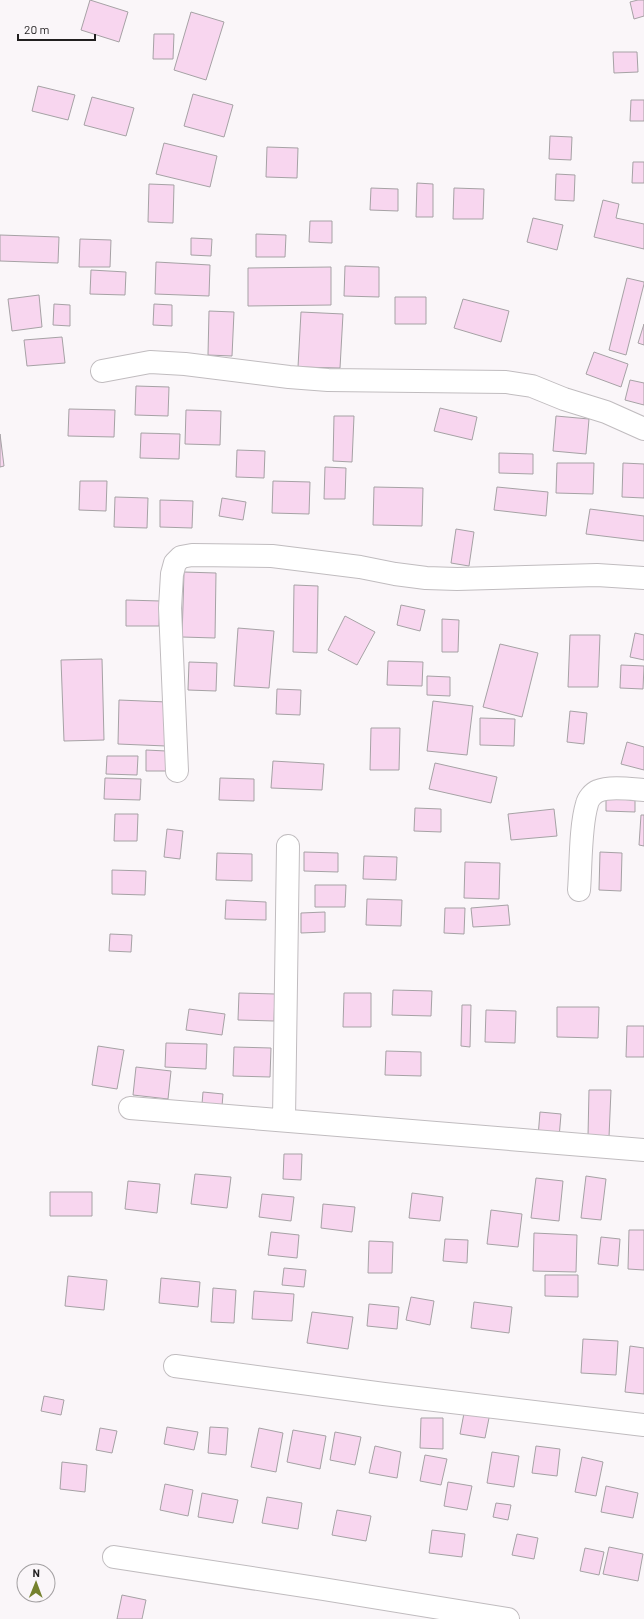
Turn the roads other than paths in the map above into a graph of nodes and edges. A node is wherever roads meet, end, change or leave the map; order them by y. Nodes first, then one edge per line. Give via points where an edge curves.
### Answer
1 (102, 371) dead end
2 (644, 429) edge
3 (644, 578) edge
4 (177, 771) dead end
5 (644, 790) edge
6 (288, 846) dead end
7 (579, 890) dead end
8 (130, 1108) dead end
9 (284, 1119) junction
10 (644, 1150) edge
11 (175, 1366) dead end
12 (644, 1425) edge
13 (114, 1557) dead end
14 (508, 1619) edge

1 - 2 street via 150,362 328,380 506,382 532,386 606,412
3 - 4 street via 597,574 426,578 272,556 181,557 175,563 172,574 170,608
5 - 7 street via 606,789 597,791 590,797 584,821
6 - 9 street
8 - 9 street
9 - 10 street
11 - 12 street
13 - 14 street

